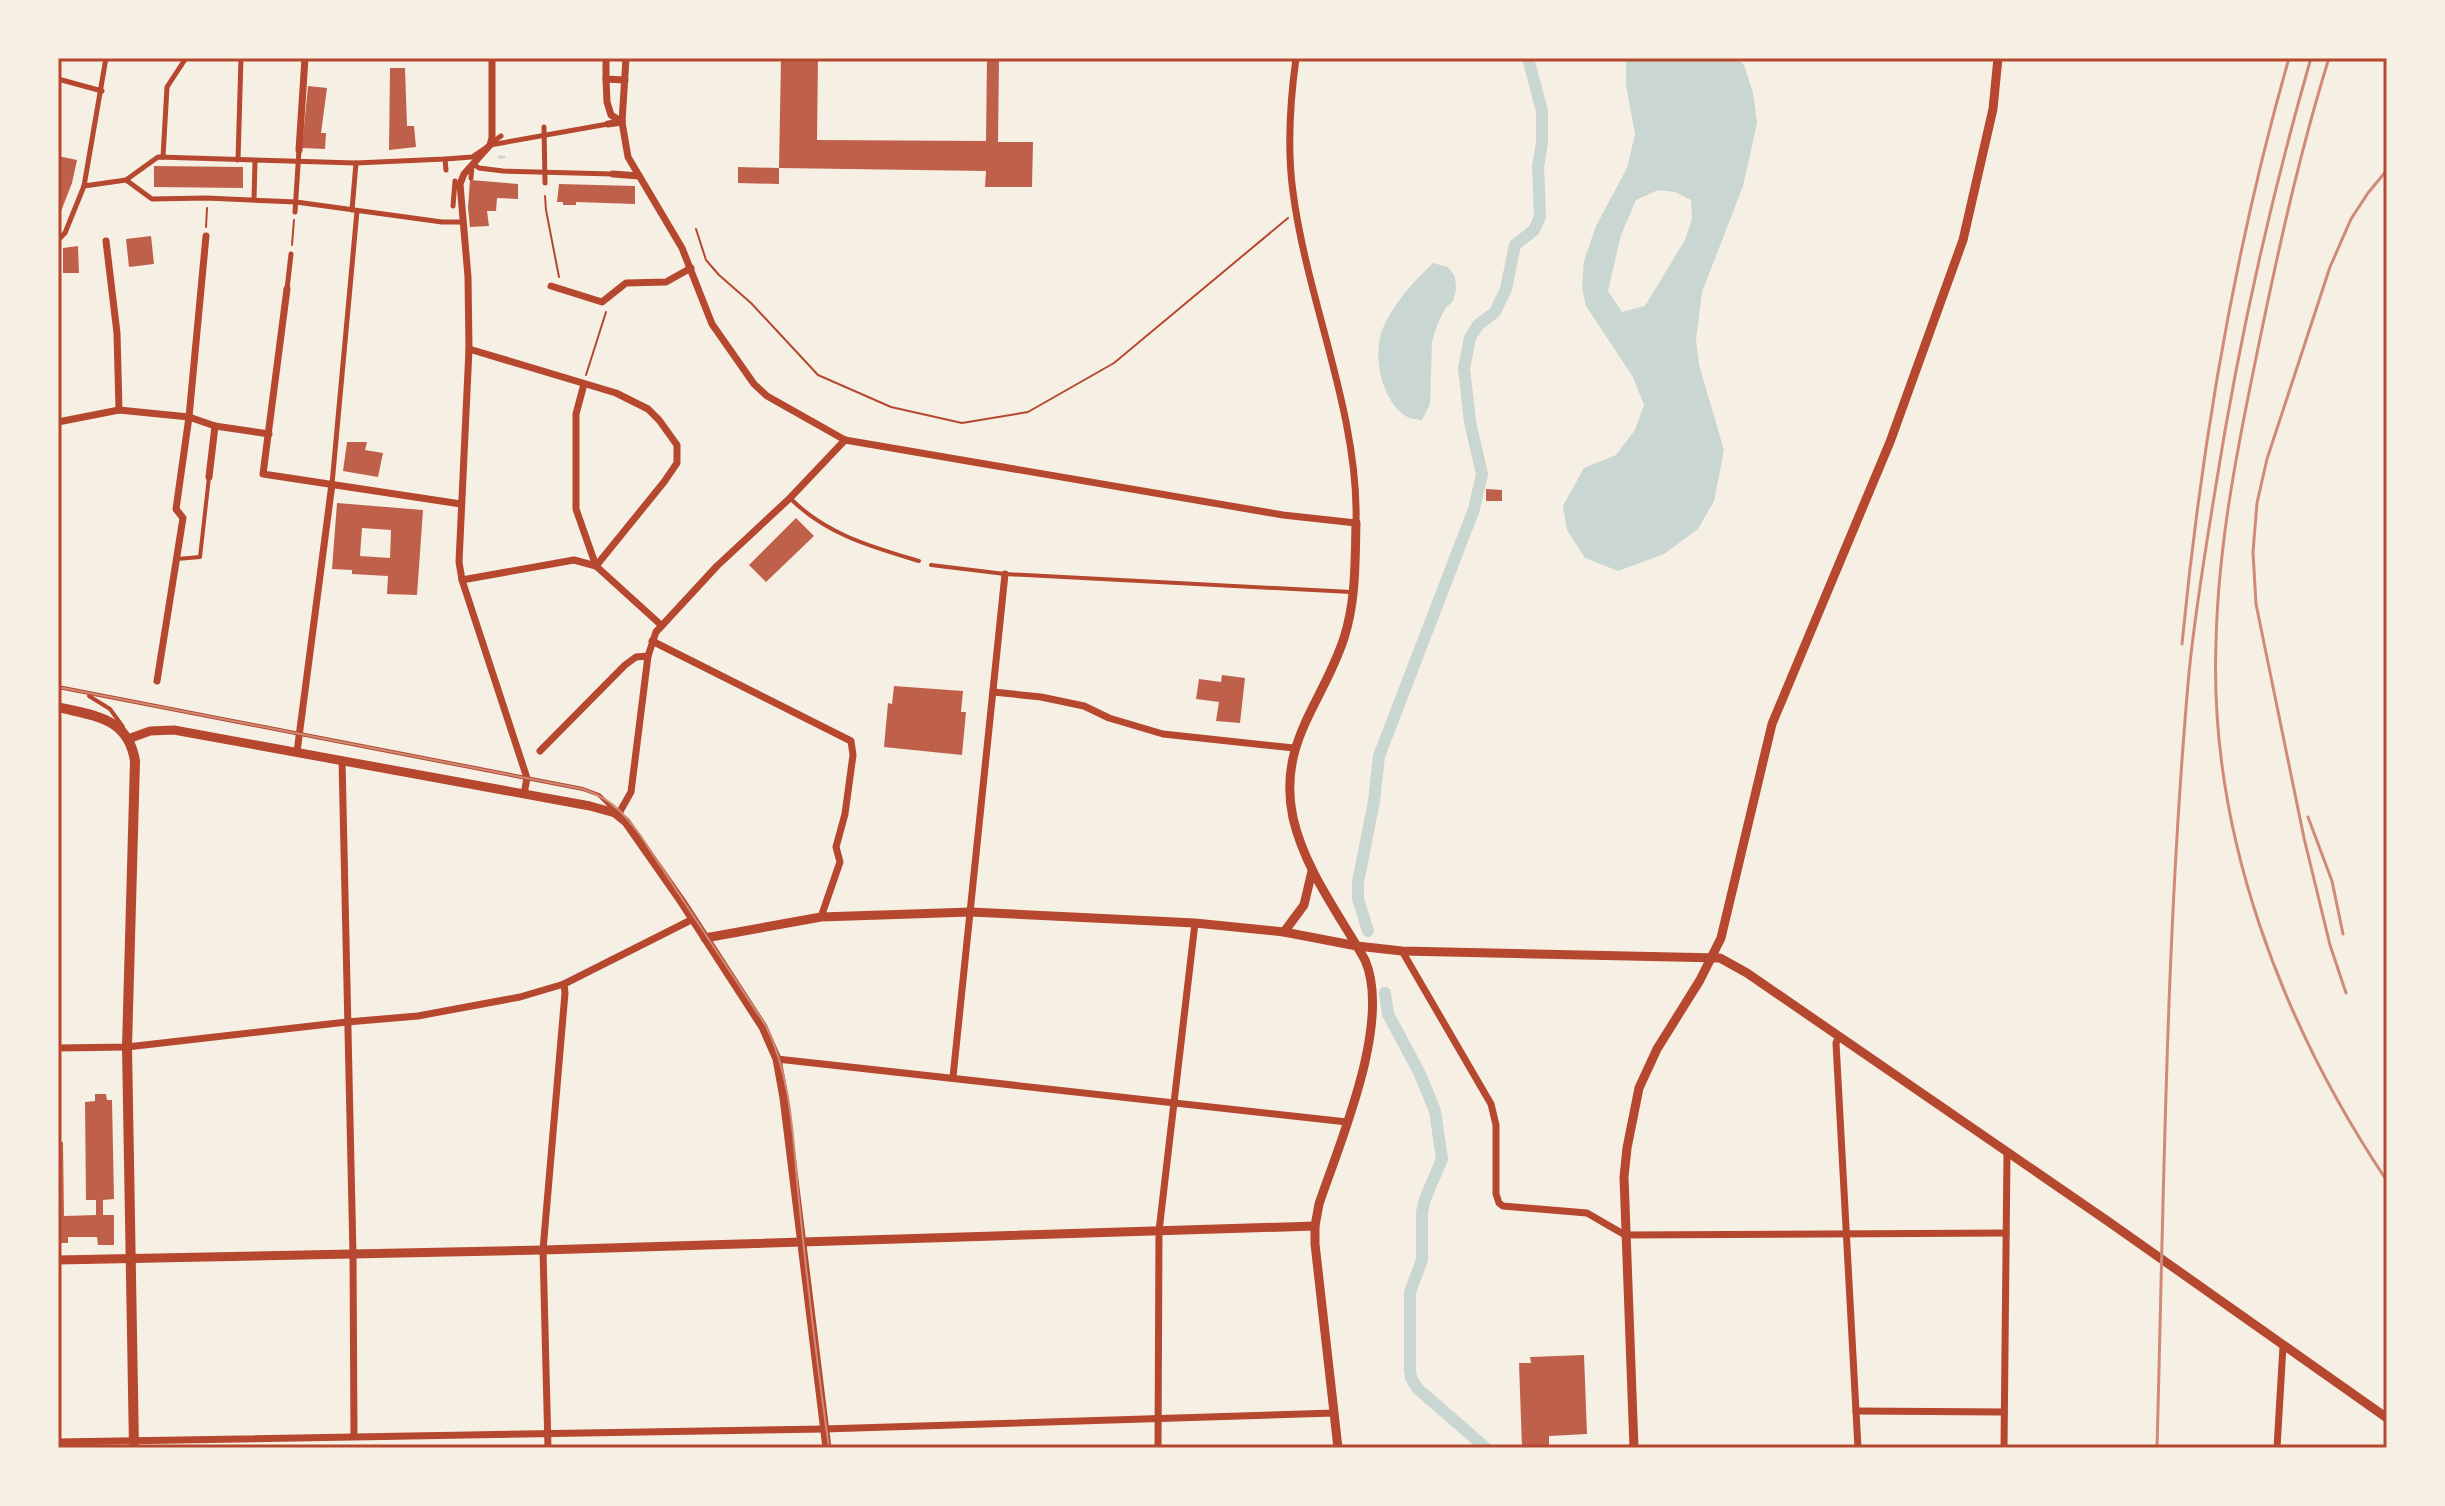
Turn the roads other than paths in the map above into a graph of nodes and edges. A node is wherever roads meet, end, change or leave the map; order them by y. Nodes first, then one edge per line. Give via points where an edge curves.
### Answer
1 (106, 58) edge
2 (186, 58) edge
3 (241, 58) edge
4 (305, 58) edge
5 (492, 58) edge
6 (606, 58) edge
7 (626, 58) edge
8 (1296, 58) edge
9 (1998, 58) edge
10 (58, 79) edge
11 (606, 79) junction
12 (625, 80) junction
13 (102, 91) junction
14 (622, 122) junction
15 (608, 124) joint
16 (544, 127) dead end
17 (544, 136) junction
18 (494, 141) junction
19 (299, 150) joint
20 (163, 157) junction
21 (445, 159) junction
22 (238, 160) junction
23 (255, 161) junction
24 (298, 162) junction
25 (356, 163) junction
26 (474, 163) junction
27 (446, 170) dead end
28 (545, 172) junction
29 (613, 174) joint
30 (639, 176) junction
31 (471, 178) dead end
32 (126, 180) junction
33 (455, 181) dead end
34 (545, 183) dead end
35 (84, 186) junction
36 (454, 194) junction
37 (206, 198) junction
38 (254, 199) junction
39 (296, 202) junction
40 (453, 206) dead end
41 (207, 208) road end
42 (354, 211) junction
43 (295, 212) road end
44 (462, 222) junction
45 (206, 236) road end
46 (58, 240) edge
47 (106, 241) dead end
48 (291, 254) road end
49 (691, 268) junction
50 (551, 286) dead end
51 (287, 289) joint
52 (469, 353) junction
53 (585, 380) junction
54 (119, 410) junction
55 (189, 417) junction
56 (58, 422) edge
57 (215, 426) junction
58 (269, 434) junction
59 (845, 440) junction
60 (209, 477) joint
61 (332, 484) junction
62 (790, 498) junction
63 (461, 504) junction
64 (1356, 523) junction
65 (177, 559) junction
66 (919, 561) dead end
67 (931, 565) dead end
68 (596, 566) junction
69 (1005, 574) junction
70 (462, 580) junction
71 (1354, 592) junction
72 (661, 625) junction
73 (652, 641) junction
74 (648, 656) junction
75 (157, 681) dead end
76 (58, 687) edge
77 (993, 692) junction
78 (84, 693) junction
79 (58, 707) edge
80 (299, 735) junction
81 (128, 739) junction
82 (1294, 748) junction
83 (540, 751) dead end
84 (297, 752) junction
85 (342, 760) junction
86 (527, 778) junction
87 (524, 794) junction
88 (618, 815) junction
89 (1312, 869) junction
90 (971, 912) junction
91 (821, 917) junction
92 (693, 919) junction
93 (1195, 923) junction
94 (1284, 932) junction
95 (705, 938) junction
96 (1357, 946) junction
97 (1402, 951) junction
98 (1714, 956) junction
99 (564, 984) junction
100 (347, 1022) junction
101 (1839, 1036) junction
102 (127, 1047) junction
103 (58, 1048) edge
104 (777, 1059) junction
105 (953, 1077) junction
106 (1173, 1102) junction
107 (1347, 1122) junction
108 (2007, 1153) junction
109 (1315, 1226) junction
110 (1159, 1231) junction
111 (2006, 1233) junction
112 (1625, 1235) junction
113 (1846, 1235) junction
114 (801, 1242) junction
115 (543, 1250) junction
116 (353, 1255) junction
117 (131, 1259) junction
118 (58, 1260) edge
119 (2283, 1346) junction
120 (1856, 1411) junction
121 (2004, 1412) junction
122 (1334, 1413) junction
123 (1158, 1418) junction
124 (2387, 1418) edge
125 (824, 1429) junction
126 (548, 1434) junction
127 (354, 1436) junction
128 (58, 1442) edge
129 (134, 1445) edge
130 (548, 1448) edge
131 (827, 1448) edge
132 (1158, 1448) edge
133 (1338, 1448) edge
134 (1634, 1448) edge
135 (1858, 1448) edge
136 (2004, 1448) edge
137 (2277, 1448) edge

1 - 13 street
2 - 20 street via 167,87
3 - 22 street
4 - 19 street
5 - 18 street
6 - 11 street
7 - 12 street
8 - 64 street via 1293,193 1355,471
9 - 98 street via 1993,109 1963,240 1890,442 1772,724
10 - 13 street
11 - 12 street
11 - 14 street via 611,115
12 - 14 street
13 - 35 street
14 - 15 street
14 - 30 street via 625,147
15 - 17 street
16 - 17 street
17 - 18 street
17 - 28 street
18 - 26 street
19 - 24 street
20 - 22 street
20 - 32 street
21 - 25 street
21 - 26 street
21 - 27 street
22 - 23 street
23 - 24 street
23 - 38 street
24 - 25 street
24 - 39 street
25 - 42 street
26 - 28 street
26 - 31 street
26 - 36 street
28 - 29 street
28 - 34 street
29 - 30 street
30 - 49 street
32 - 35 street
32 - 37 street via 152,199
33 - 36 street
35 - 46 street
36 - 40 street
36 - 44 street
37 - 38 street
37 - 41 street
38 - 39 street
39 - 42 street
39 - 43 street
42 - 44 street
42 - 61 street
44 - 52 street
45 - 55 street
47 - 54 street
48 - 51 street
49 - 50 street via 666,282 626,283 605,304
49 - 59 street via 712,324 754,384
51 - 58 street
52 - 53 street
52 - 63 street
53 - 68 street via 576,414 576,509
53 - 68 street via 648,409 677,445 677,463
54 - 55 street
54 - 56 street
55 - 57 street
55 - 65 street via 176,509 183,518
57 - 58 street
57 - 60 street
58 - 61 street via 263,474
59 - 62 street
59 - 64 street
60 - 65 lane via 200,557
61 - 63 street
61 - 80 street
62 - 66 lane via 842,535
62 - 72 street
63 - 70 street
64 - 71 street
65 - 75 street
67 - 69 lane
68 - 70 street via 574,560
68 - 72 street
69 - 71 lane
69 - 77 street
70 - 86 street
71 - 82 street via 1343,643
72 - 73 street
73 - 74 street
73 - 91 street via 851,741 845,814 836,847 840,862
74 - 83 street via 625,665
74 - 88 street via 631,792
76 - 78 lane
77 - 82 street via 1084,706 1163,734
77 - 90 street
78 - 80 lane
78 - 81 lane via 110,709
79 - 81 main road via 111,721
80 - 84 street
80 - 86 lane
81 - 84 street via 166,729
81 - 102 main road via 135,773
82 - 89 street via 1291,805
84 - 85 street
85 - 87 street
85 - 100 street
86 - 87 street
86 - 88 lane via 599,795
87 - 88 street
88 - 92 street
89 - 94 street via 1304,905
89 - 96 street
90 - 91 street
90 - 93 street
90 - 105 street
91 - 95 street
92 - 95 street
92 - 99 street
93 - 94 street
93 - 106 street
94 - 96 street
95 - 104 street via 763,1027
96 - 97 street
96 - 107 street via 1371,976 1371,1024 1366,1062
97 - 98 street
97 - 112 street via 1491,1104 1499,1203 1587,1213
98 - 101 street
98 - 112 street via 1639,1088 1624,1177
99 - 100 street via 418,1016
99 - 115 street
100 - 102 street
100 - 116 street
101 - 108 street
101 - 113 street
102 - 103 street
102 - 117 main road
104 - 105 street
104 - 114 street
105 - 106 street
106 - 107 street
106 - 110 street
107 - 109 street
108 - 111 street
108 - 119 street
109 - 110 street
109 - 122 street
110 - 114 street
110 - 123 street
111 - 113 street
111 - 121 street
112 - 113 street
112 - 134 street
113 - 120 street
114 - 115 street
114 - 125 street
115 - 116 street
115 - 126 street
116 - 117 street
116 - 127 street
117 - 118 street
117 - 129 main road
119 - 124 street
119 - 137 street
120 - 121 street
120 - 135 street
121 - 136 street
122 - 123 street
122 - 133 street
123 - 125 street
123 - 132 street
125 - 126 street
125 - 131 street
126 - 127 street
126 - 130 street
127 - 129 street
128 - 129 street

